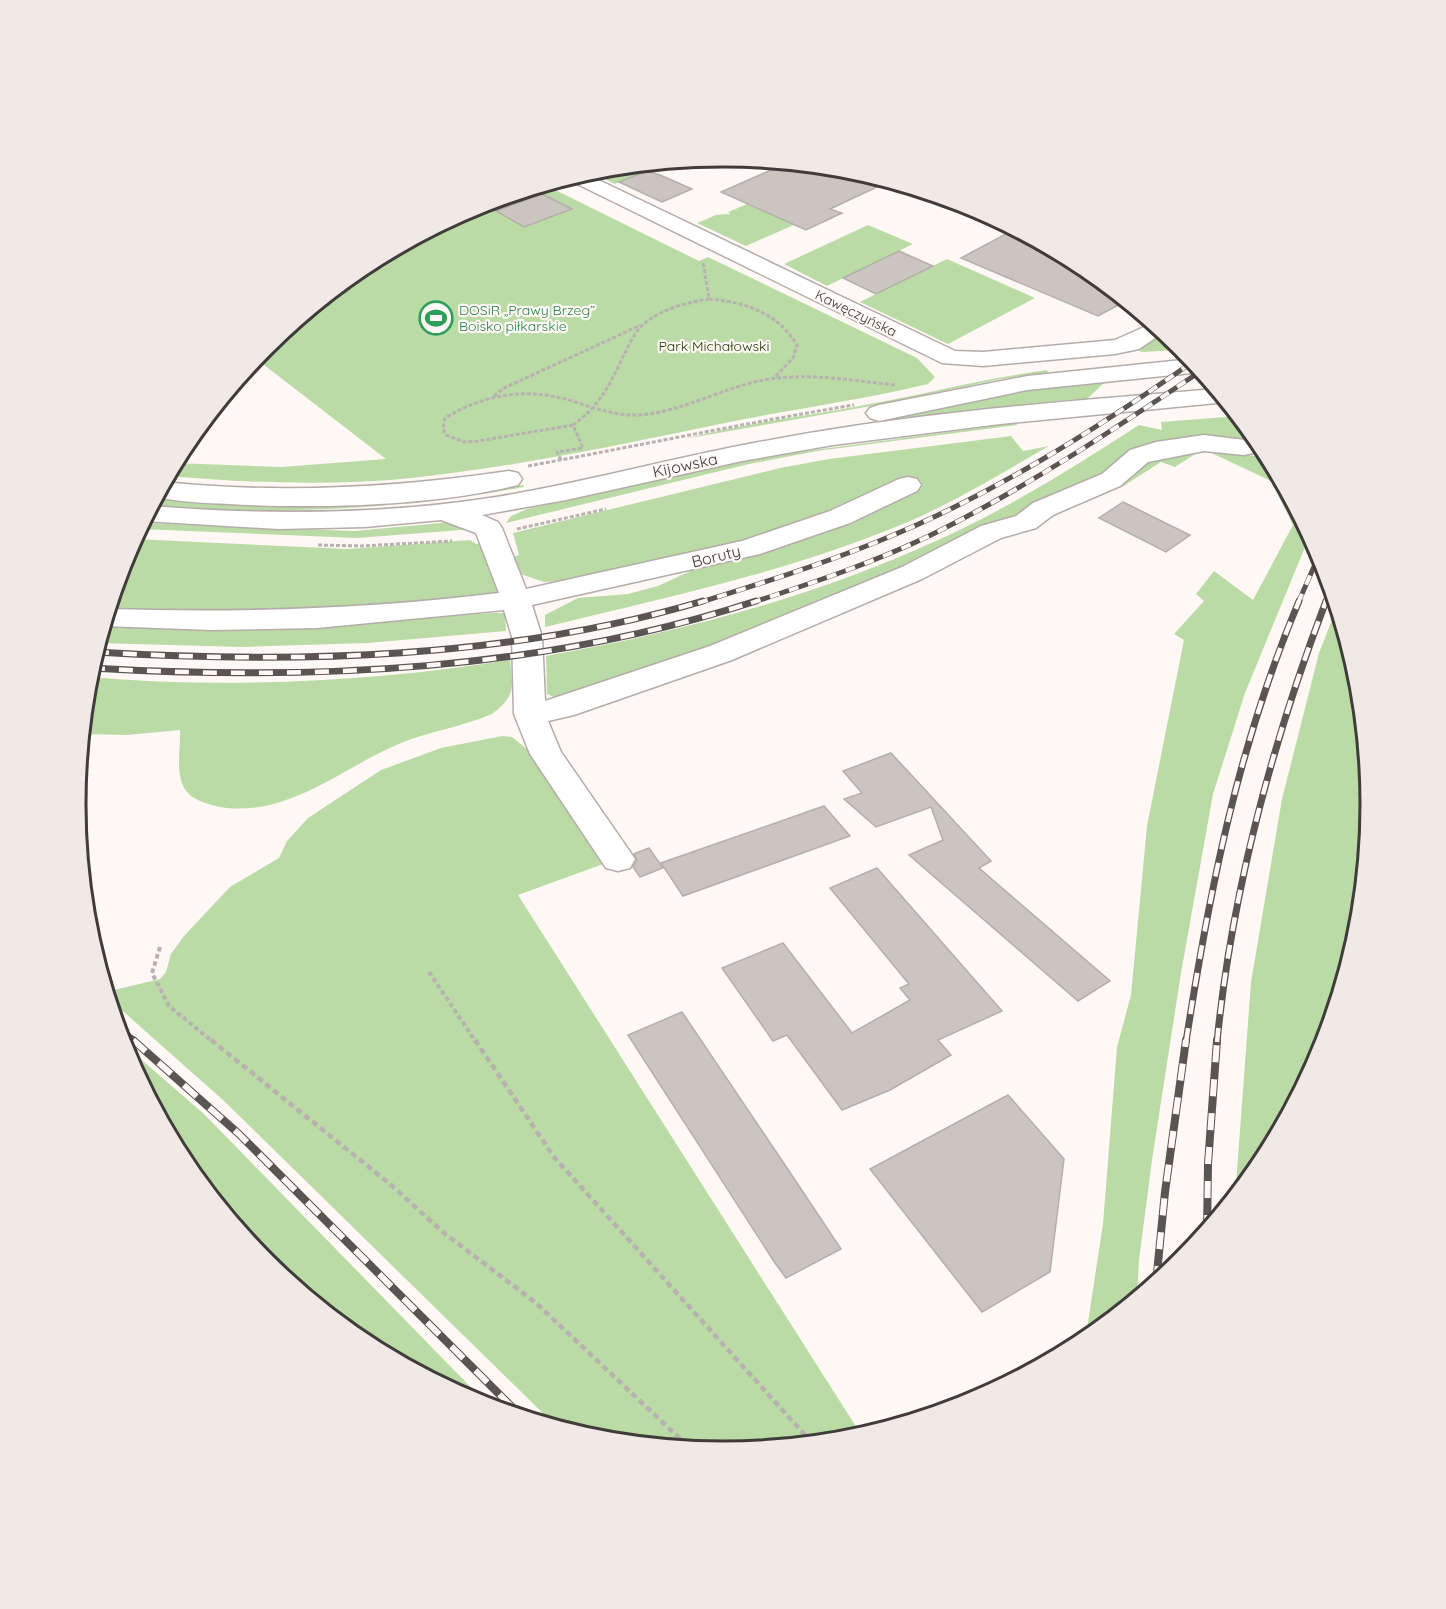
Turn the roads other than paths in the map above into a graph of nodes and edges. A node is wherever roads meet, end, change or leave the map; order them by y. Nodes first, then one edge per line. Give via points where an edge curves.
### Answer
1 (587, 182) edge
2 (1151, 332) edge
3 (1186, 367) edge
4 (1213, 397) edge
5 (1244, 447) dead end
6 (908, 485) dead end
7 (168, 491) edge
8 (525, 499) junction
9 (439, 513) junction
10 (156, 514) edge
11 (488, 528) junction
12 (516, 600) junction
13 (114, 618) edge
14 (530, 714) junction
15 (618, 859) dead end

1 - 2 street, Kawęczyńska via 951,358 983,360 1115,347 1130,344
3 - 7 street, Kijowska via 1016,385 872,415 436,489 292,497
4 - 8 street, Kijowska via 1062,409 780,446
5 - 14 street via 1204,443 1139,456 1111,480 1043,509 1026,522 991,532 912,573 721,652 563,708
6 - 12 street, Boruty via 840,517 750,548
8 - 9 street, Kijowska
8 - 11 street via 497,517
9 - 10 street, Kijowska via 347,520
9 - 11 street
11 - 12 street
12 - 13 street, Boruty via 316,619
12 - 14 street via 527,637
14 - 15 street via 546,754

